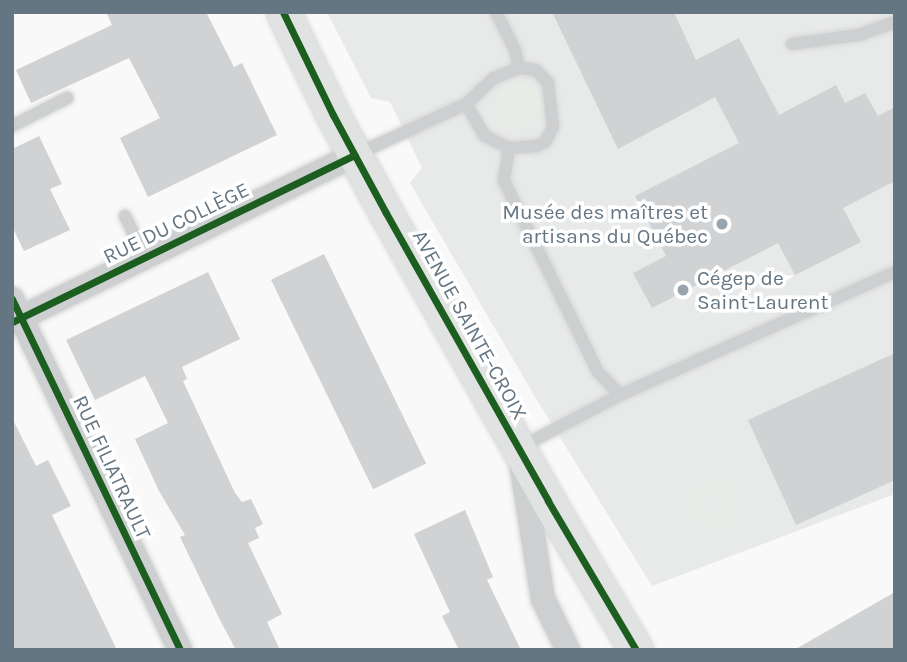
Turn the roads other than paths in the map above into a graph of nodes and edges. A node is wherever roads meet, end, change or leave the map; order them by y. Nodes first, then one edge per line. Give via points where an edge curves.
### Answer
1 (283, 12) edge
2 (496, 12) edge
3 (895, 22) edge
4 (792, 44) dead end
5 (519, 68) junction
6 (67, 98) dead end
7 (466, 104) junction
8 (12, 126) edge
9 (509, 148) junction
10 (355, 155) junction
11 (125, 216) dead end
12 (145, 257) junction
13 (895, 272) edge
14 (15, 313) edge
15 (620, 395) junction
16 (519, 448) junction
17 (180, 650) edge
18 (568, 650) edge
19 (636, 650) edge

1 - 10 main road, AVENUE SAINTE-CROIX
2 - 5 lane
3 - 4 lane via 859,35
5 - 7 lane via 494,78
5 - 9 lane via 536,71 548,83 553,127 545,142 537,146
6 - 8 lane
7 - 9 lane via 485,136
7 - 10 lane
9 - 15 lane via 505,181 522,219 598,372
10 - 12 street, RUE DU COLLÈGE
10 - 16 main road, AVENUE SAINTE-CROIX
11 - 12 lane
12 - 14 street, RUE DU COLLÈGE
13 - 15 lane
14 - 17 street, RUE FILIATRAULT
15 - 16 lane
16 - 18 street, AVENUE SAINTE-CROIX via 543,599
16 - 19 main road, AVENUE SAINTE-CROIX

